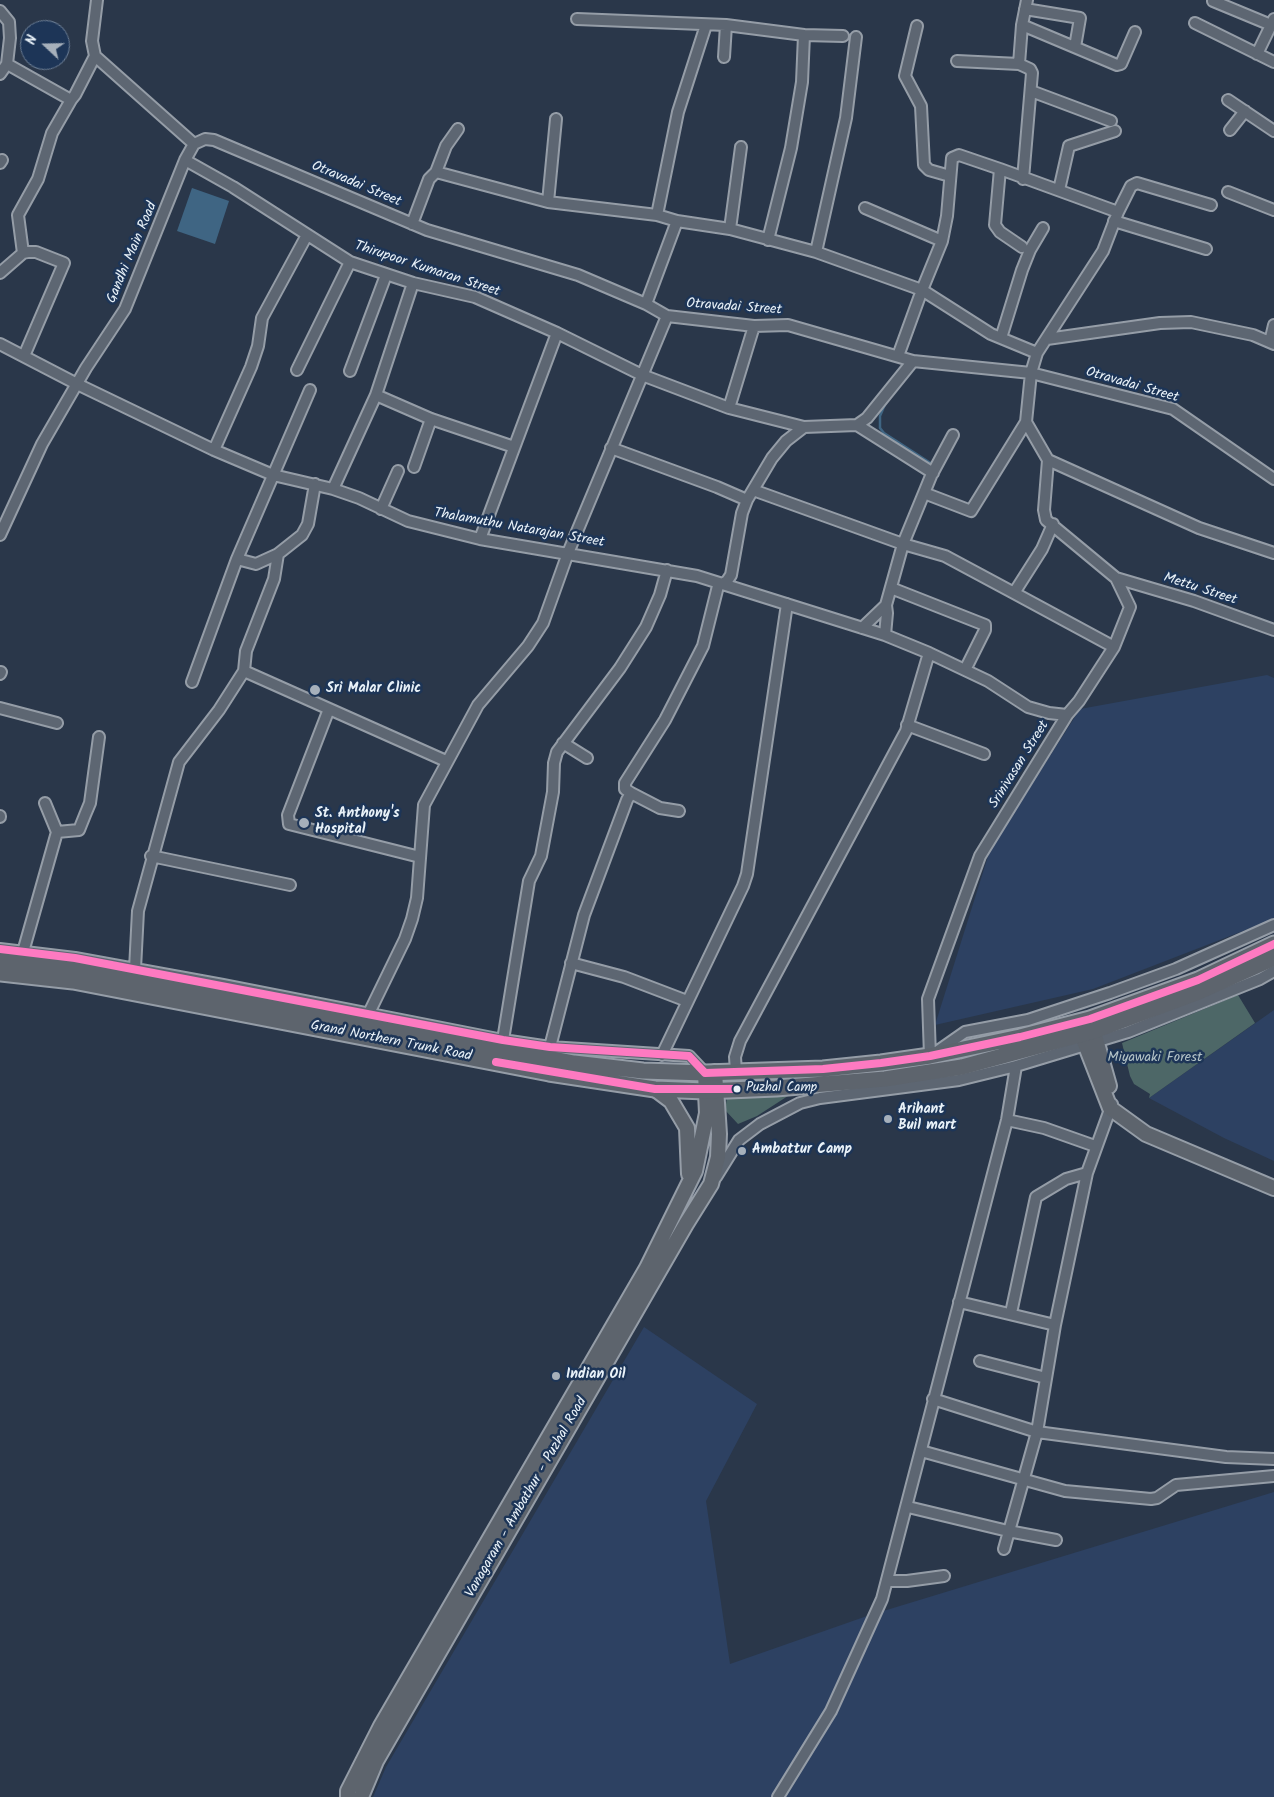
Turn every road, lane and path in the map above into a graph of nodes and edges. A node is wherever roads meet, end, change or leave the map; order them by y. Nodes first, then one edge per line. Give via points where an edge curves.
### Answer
1 (97, 0) edge
2 (1213, 1) dead end
3 (1026, 4) edge
4 (0, 11) edge
5 (577, 19) dead end
6 (1272, 22) edge
7 (1195, 23) dead end
8 (706, 24) junction
9 (726, 25) junction
10 (1022, 25) junction
11 (918, 26) dead end
12 (1134, 32) dead end
13 (804, 34) junction
14 (843, 36) dead end
15 (856, 37) dead end
16 (1075, 47) junction
17 (1257, 54) junction
18 (95, 56) junction
19 (724, 57) dead end
20 (957, 61) dead end
21 (1274, 62) edge
22 (8, 64) junction
23 (1019, 64) junction
24 (0, 74) edge
25 (1031, 91) junction
26 (70, 100) junction
27 (1228, 100) dead end
28 (1245, 111) junction
29 (556, 119) dead end
30 (458, 129) dead end
31 (1230, 130) dead end
32 (1274, 131) edge
33 (194, 144) junction
34 (741, 147) dead end
35 (185, 160) junction
36 (1000, 169) junction
37 (436, 172) junction
38 (950, 176) junction
39 (1023, 179) junction
40 (1059, 190) junction
41 (1228, 192) dead end
42 (548, 202) junction
43 (1211, 205) dead end
44 (864, 208) dead end
45 (1274, 210) edge
46 (657, 215) junction
47 (1116, 216) junction
48 (677, 220) junction
49 (412, 224) junction
50 (1043, 228) dead end
51 (730, 229) junction
52 (307, 235) junction
53 (768, 240) junction
54 (942, 241) junction
55 (1022, 248) dead end
56 (1206, 249) dead end
57 (816, 252) junction
58 (23, 253) junction
59 (350, 262) junction
60 (0, 274) edge
61 (386, 275) junction
62 (413, 283) junction
63 (922, 290) junction
64 (646, 304) junction
65 (667, 316) junction
66 (1274, 325) edge
67 (754, 326) junction
68 (557, 333) junction
69 (1001, 338) junction
70 (1046, 340) junction
71 (1272, 343) edge
72 (0, 344) edge
73 (1037, 353) junction
74 (24, 356) junction
75 (898, 356) junction
76 (913, 361) junction
77 (297, 370) dead end
78 (350, 371) dead end
79 (1031, 373) junction
80 (642, 375) junction
81 (77, 384) junction
82 (310, 390) dead end
83 (376, 395) junction
84 (729, 408) junction
85 (431, 418) junction
86 (1026, 422) junction
87 (858, 424) junction
88 (804, 427) junction
89 (953, 435) dead end
90 (514, 447) junction
91 (611, 448) junction
92 (214, 450) junction
93 (1048, 460) junction
94 (414, 467) dead end
95 (398, 471) dead end
96 (933, 473) junction
97 (273, 474) junction
98 (1274, 479) edge
99 (315, 484) junction
100 (333, 489) junction
101 (753, 490) junction
102 (924, 493) junction
103 (747, 500) junction
104 (381, 509) junction
105 (1053, 524) junction
106 (0, 535) edge
107 (480, 539) junction
108 (903, 544) junction
109 (568, 553) junction
110 (1274, 553) edge
111 (278, 554) junction
112 (237, 559) junction
113 (667, 570) junction
114 (1116, 578) junction
115 (722, 584) junction
116 (891, 588) junction
117 (1014, 593) junction
118 (787, 604) junction
119 (886, 605) junction
120 (862, 628) junction
121 (1274, 630) edge
122 (885, 635) junction
123 (1114, 647) junction
124 (930, 653) junction
125 (965, 670) junction
126 (244, 671) junction
127 (192, 682) dead end
128 (0, 708) edge
129 (329, 709) junction
130 (1067, 715) junction
131 (57, 723) dead end
132 (907, 725) junction
133 (99, 737) dead end
134 (563, 743) junction
135 (984, 754) dead end
136 (587, 758) dead end
137 (446, 761) junction
138 (631, 793) junction
139 (45, 803) dead end
140 (679, 812) dead end
141 (57, 832) junction
142 (151, 856) junction
143 (420, 857) junction
144 (290, 885) dead end
145 (1274, 924) edge
146 (1274, 944) edge
147 (0, 949) edge
148 (23, 952) junction
149 (1274, 958) edge
150 (0, 960) edge
151 (571, 963) junction
152 (135, 969) junction
153 (1274, 971) edge
154 (0, 973) edge
155 (687, 1001) junction
156 (369, 1013) junction
157 (1087, 1032) junction
158 (503, 1040) junction
159 (550, 1047) junction
160 (662, 1055) junction
161 (930, 1056) junction
162 (1016, 1066) junction
163 (736, 1071) junction
164 (710, 1072) junction
165 (655, 1089) junction
166 (711, 1090) junction
167 (1112, 1104) junction
168 (1007, 1120) junction
169 (1095, 1146) junction
170 (1087, 1173) junction
171 (1274, 1179) edge
172 (712, 1184) junction
173 (686, 1188) junction
174 (1274, 1188) edge
175 (959, 1302) junction
176 (1011, 1313) junction
177 (1055, 1325) junction
178 (980, 1361) dead end
179 (1046, 1378) junction
180 (933, 1399) junction
181 (1037, 1432) junction
182 (921, 1451) junction
183 (1274, 1459) edge
184 (1274, 1476) edge
185 (1024, 1482) junction
186 (908, 1507) junction
187 (1008, 1531) junction
188 (1056, 1540) dead end
189 (1004, 1550) dead end
190 (944, 1576) dead end
191 (887, 1581) junction
192 (348, 1797) edge
193 (361, 1797) edge
194 (778, 1797) edge

1 - 18 street via 92,41
2 - 6 street
3 - 10 street
3 - 16 street via 1080,18
4 - 22 street via 10,22
5 - 8 street
6 - 17 street
7 - 17 street
8 - 9 street
8 - 46 street via 678,112
9 - 13 street
9 - 19 street
10 - 16 street
10 - 23 street
11 - 38 street via 905,76 921,106 924,165
12 - 16 street via 1119,65
13 - 14 street
13 - 53 street via 802,82 791,148
15 - 57 street via 846,118
17 - 21 street
18 - 26 street via 76,95
18 - 33 street
20 - 23 street
22 - 24 street
22 - 26 street
23 - 25 street via 1032,73
25 - 39 street
25 - 40 street via 1113,126 1069,146
26 - 58 street via 52,133 38,179 18,215
27 - 28 street
28 - 31 street
28 - 32 street
29 - 42 street
30 - 37 street via 446,146
33 - 35 street, Gandhi Main Road
33 - 49 street, Otravadai Street via 201,140 214,140
34 - 51 street
35 - 52 street, Thirupoor Kumaran Street
35 - 81 street, Gandhi Main Road via 126,309
36 - 38 street via 955,155
36 - 39 street
36 - 55 street via 995,226
37 - 42 street
37 - 49 street via 429,179
38 - 54 street
39 - 40 street
40 - 47 street
41 - 45 street
42 - 46 street
43 - 47 street via 1137,183 1131,186
44 - 54 street
46 - 48 street
47 - 56 street
47 - 70 street via 1103,251
48 - 51 street
48 - 64 street
49 - 64 street, Otravadai Street via 578,274
50 - 69 street via 1022,270
51 - 53 street
52 - 59 street, Thirupoor Kumaran Street
52 - 92 street via 262,318 251,367
53 - 57 street
54 - 63 street
57 - 63 street
58 - 60 street
58 - 74 street via 36,252 64,262
59 - 61 street, Thirupoor Kumaran Street
59 - 77 street
61 - 62 street, Thirupoor Kumaran Street
61 - 78 street
62 - 68 street, Thirupoor Kumaran Street via 475,298
62 - 83 street
63 - 69 street
63 - 75 street
64 - 65 street, Otravadai Street
65 - 67 street, Otravadai Street
65 - 80 street
66 - 71 street
67 - 75 street, Otravadai Street via 788,325
67 - 84 street
68 - 80 street, Thirupoor Kumaran Street
68 - 90 street
69 - 73 street
70 - 71 street via 1160,323 1191,322
70 - 73 street
72 - 74 street, Thalamuthu Natarajan Street
73 - 79 street
74 - 81 street, Thalamuthu Natarajan Street
75 - 76 street, Otravadai Street
76 - 79 street, Otravadai Street
76 - 87 street via 867,418
79 - 86 street
79 - 98 street, Otravadai Street via 1172,409
80 - 84 street, Thirupoor Kumaran Street
80 - 91 street
81 - 92 street, Thalamuthu Natarajan Street
81 - 106 street, Gandhi Main Road via 42,444
82 - 97 street
83 - 85 street
83 - 100 street
84 - 88 street, Thirupoor Kumaran Street
85 - 90 street
85 - 94 street
86 - 93 street
86 - 102 street via 972,511
87 - 88 street, Thirupoor Kumaran Street
87 - 96 street
88 - 101 street via 786,440
89 - 96 street
90 - 107 street
91 - 103 street
91 - 109 street
92 - 97 street, Thalamuthu Natarajan Street
93 - 105 street via 1044,510 1046,520
93 - 110 street via 1199,528
95 - 104 street
96 - 102 street
97 - 99 street, Thalamuthu Natarajan Street
97 - 112 street
99 - 100 street, Thalamuthu Natarajan Street
99 - 111 street via 308,524 302,534
100 - 104 street, Thalamuthu Natarajan Street
101 - 103 street
101 - 108 street
102 - 108 street
103 - 115 street via 731,575
104 - 107 street, Thalamuthu Natarajan Street via 425,526
105 - 114 street, Srinivasan Street
105 - 117 street via 1042,549
107 - 109 street, Thalamuthu Natarajan Street
108 - 116 street
108 - 117 street via 945,556
109 - 113 street, Thalamuthu Natarajan Street
109 - 137 street via 543,623 528,646 478,705
111 - 112 street via 256,564
111 - 126 street via 274,579 246,651
112 - 127 street
113 - 115 street, Thalamuthu Natarajan Street
113 - 134 street via 646,627 620,668
114 - 121 street, Mettu Street via 1194,601
114 - 123 street, Srinivasan Street via 1130,607
115 - 118 street, Thalamuthu Natarajan Street
115 - 138 street via 718,586 703,646 665,720 625,783 625,790
116 - 119 street
116 - 125 street via 984,625 985,630
117 - 123 street
118 - 120 street, Thalamuthu Natarajan Street
118 - 155 street via 747,874
119 - 120 street
119 - 122 street
120 - 122 street, Thalamuthu Natarajan Street
122 - 124 street, Thalamuthu Natarajan Street
123 - 130 street, Srinivasan Street
124 - 125 street, Thalamuthu Natarajan Street
124 - 132 street
125 - 130 street, Thalamuthu Natarajan Street via 1028,706 1049,714
126 - 129 street
126 - 142 street via 179,762
128 - 131 street
129 - 137 street
129 - 143 street via 288,815 289,824
130 - 161 street, Srinivasan Street via 980,856 928,999
132 - 135 street
132 - 163 street via 740,1041 735,1058
133 - 141 street via 90,802 81,827 76,832
134 - 136 street
134 - 158 street via 554,763 553,792 540,856 529,882
137 - 143 street via 424,805
138 - 140 street via 660,808
138 - 151 street via 602,862
139 - 141 street
141 - 148 street
142 - 144 street
142 - 152 street via 138,911
143 - 156 street via 412,920
145 - 161 street via 1176,969 1118,990 1028,1020 964,1032
146 - 157 highway, Grand Northern Trunk Road
147 - 148 street
148 - 152 street
149 - 157 highway, Grand Northern Trunk Road via 1199,992
150 - 164 highway, Grand Northern Trunk Road via 78,968 574,1063 643,1071
151 - 155 street via 624,977
151 - 159 street
152 - 156 street
153 - 157 street, Vanagaram - Ambathur - Puzhal Road via 1128,1032
154 - 165 highway, Grand Northern Trunk Road via 82,982 549,1072
155 - 160 street
156 - 158 street
157 - 161 highway, Grand Northern Trunk Road
157 - 162 street, Vanagaram - Ambathur - Puzhal Road
157 - 166 highway, Grand Northern Trunk Road via 962,1067 885,1079
157 - 167 main road
158 - 159 street
159 - 160 street
160 - 164 street via 689,1056
161 - 163 highway, Grand Northern Trunk Road via 823,1069
162 - 168 street
162 - 172 street, Vanagaram - Ambathur - Puzhal Road via 959,1080 800,1103 760,1124 739,1140
163 - 164 highway, Grand Northern Trunk Road
164 - 166 main road
165 - 166 highway, Grand Northern Trunk Road
165 - 173 main road via 671,1101 687,1128
166 - 172 main road via 719,1134
166 - 173 main road via 701,1148
167 - 169 street
167 - 171 main road via 1151,1127
167 - 174 main road via 1146,1134
168 - 169 street via 1044,1128
168 - 175 street
169 - 170 street
170 - 176 street via 1066,1179 1036,1197
170 - 177 street
172 - 193 main road, Vanagaram - Ambathur - Puzhal Road via 376,1761
173 - 192 main road via 647,1268 381,1726 348,1791
175 - 176 street
175 - 180 street
176 - 177 street
177 - 179 street
178 - 179 street
179 - 181 street
180 - 181 street
180 - 182 street
181 - 183 street via 1226,1457
181 - 185 street
182 - 185 street
182 - 186 street
184 - 185 street via 1176,1485 1151,1499 1065,1491
185 - 187 street
186 - 187 street
186 - 191 street
187 - 188 street
187 - 189 street
190 - 191 street
191 - 194 street via 882,1599 831,1711

